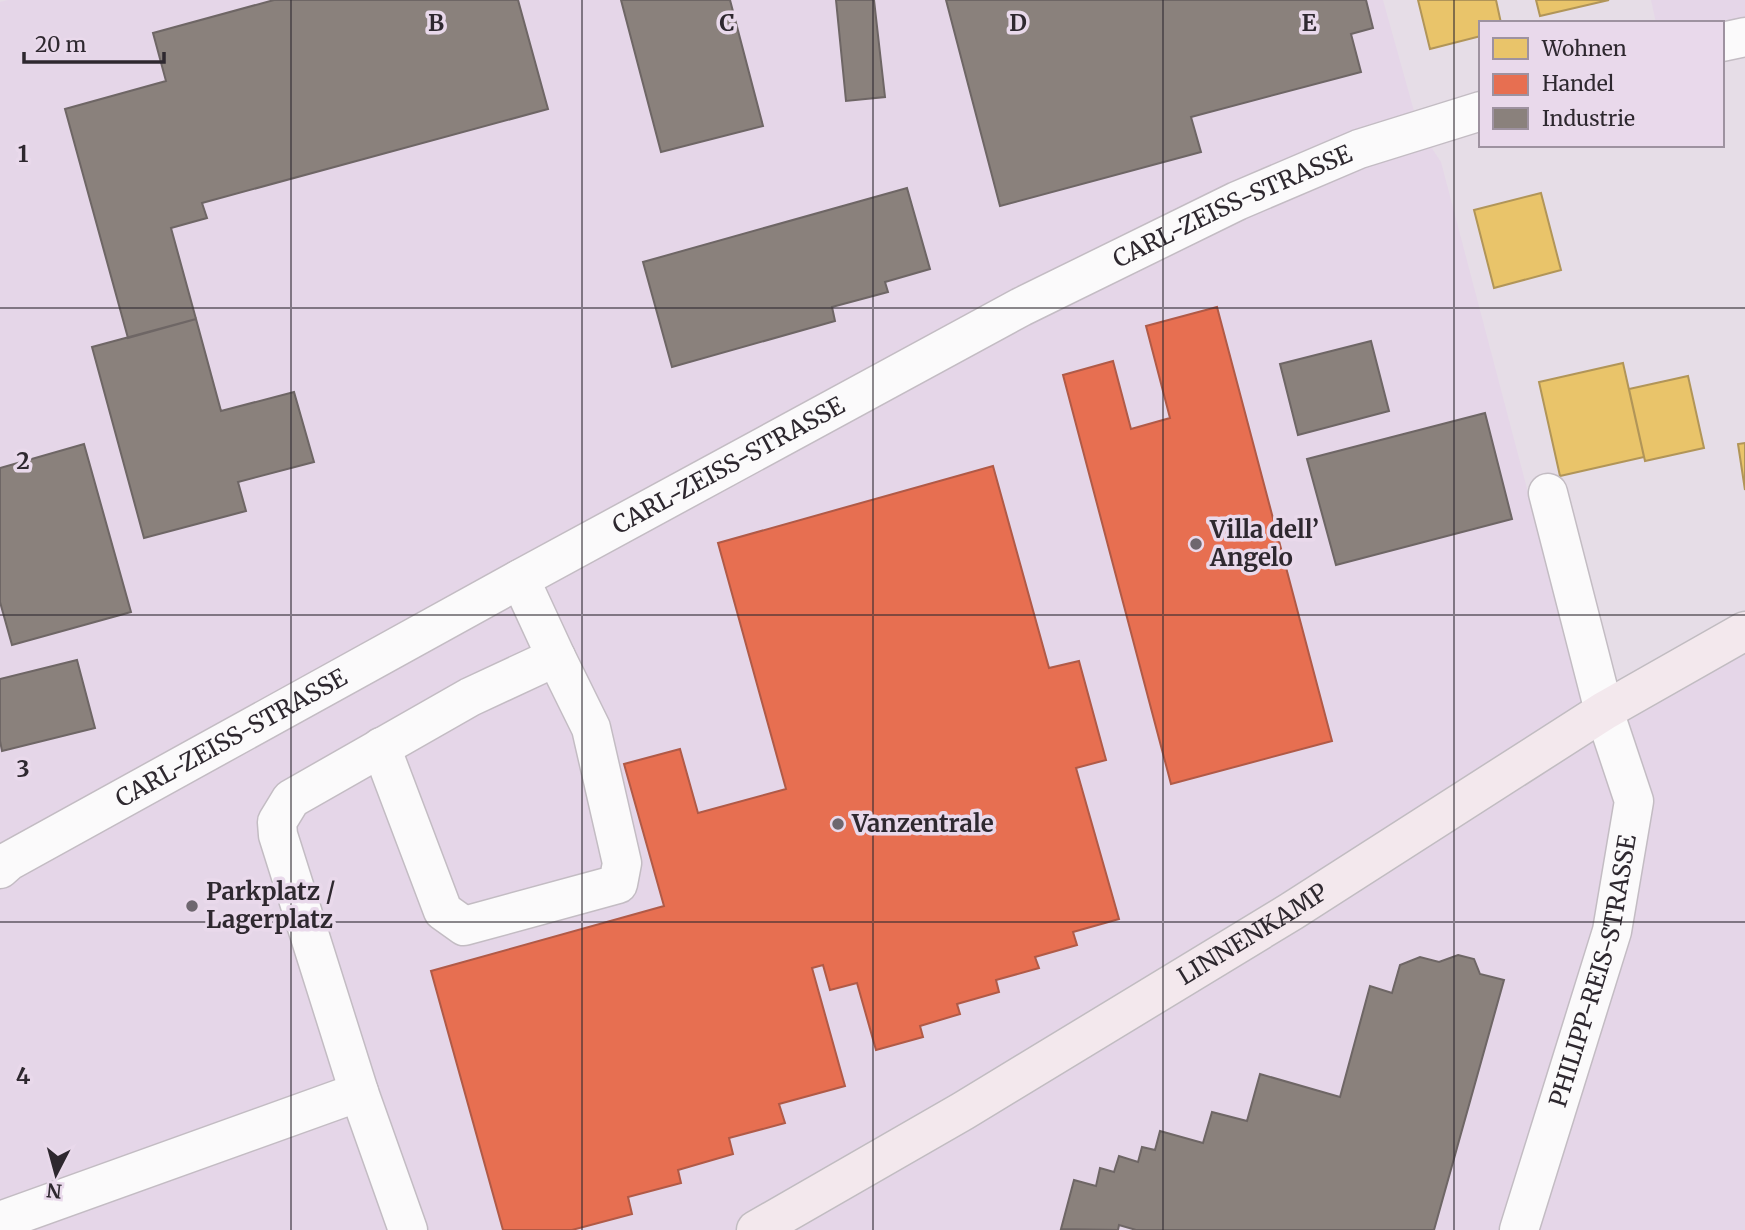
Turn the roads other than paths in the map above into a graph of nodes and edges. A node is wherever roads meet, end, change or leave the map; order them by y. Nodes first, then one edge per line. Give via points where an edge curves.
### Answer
1 (1745, 37) edge
2 (1724, 42) edge
3 (1479, 112) edge
4 (1548, 493) dead end
5 (520, 579) junction
6 (1745, 631) edge
7 (556, 657) junction
8 (1604, 711) junction
9 (381, 747) junction
10 (0, 869) edge
11 (359, 1092) junction
12 (0, 1221) edge
13 (408, 1230) edge
14 (756, 1230) edge
15 (1519, 1230) edge

1 - 2 street
3 - 5 street, CARL-ZEISS-STRASSE via 1359,149 1237,201 1021,307
4 - 8 street, PHILIPP-REIS-STRASSE
5 - 7 street
5 - 10 street, CARL-ZEISS-STRASSE
6 - 8 main road, LINNENKAMP
7 - 9 street via 470,696
7 - 9 street via 591,728 622,863 618,884 464,926 443,911
8 - 14 main road, LINNENKAMP via 1293,911
8 - 15 street, PHILIPP-REIS-STRASSE via 1634,801 1612,931
9 - 11 street via 291,799 277,822
11 - 12 street
11 - 13 street

